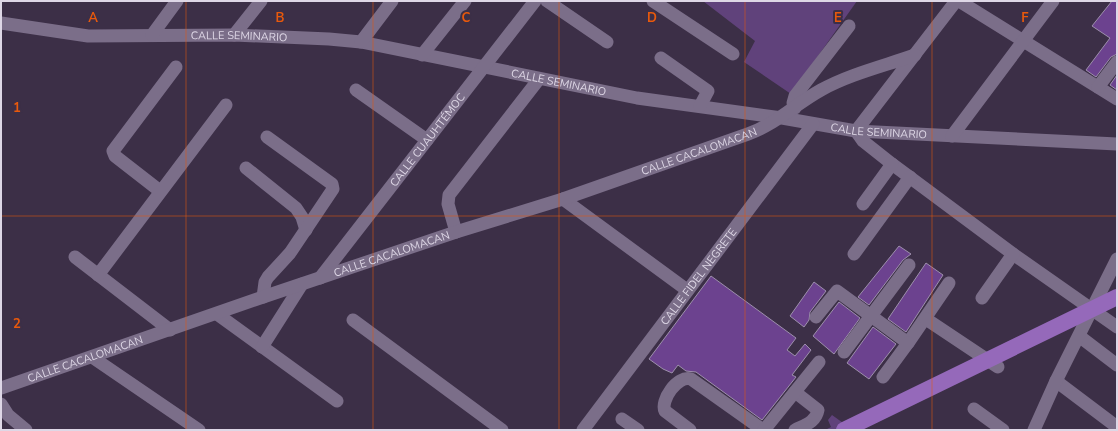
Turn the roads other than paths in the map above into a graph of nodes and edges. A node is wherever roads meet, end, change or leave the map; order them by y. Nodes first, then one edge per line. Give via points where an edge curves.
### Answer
1 (177, 1) edge
2 (261, 1) edge
3 (392, 1) edge
4 (465, 1) edge
5 (535, 1) edge
6 (547, 1) edge
7 (653, 1) edge
8 (956, 1) edge
9 (959, 1) edge
10 (1053, 1) edge
11 (1, 23) edge
12 (849, 26) dead end
13 (152, 34) junction
14 (234, 35) junction
15 (1024, 40) junction
16 (361, 42) junction
17 (607, 42) dead end
18 (733, 54) dead end
19 (422, 55) junction
20 (916, 55) junction
21 (661, 58) dead end
22 (1117, 62) edge
23 (176, 67) dead end
24 (482, 68) junction
25 (539, 79) junction
26 (1098, 87) junction
27 (356, 90) dead end
28 (1117, 98) edge
29 (226, 105) dead end
30 (700, 106) junction
31 (795, 108) junction
32 (782, 118) junction
33 (813, 124) junction
34 (856, 131) junction
35 (952, 136) junction
36 (267, 137) dead end
37 (427, 140) junction
38 (1117, 144) edge
39 (892, 164) junction
40 (246, 168) dead end
41 (910, 177) junction
42 (160, 191) junction
43 (562, 199) junction
44 (863, 204) dead end
45 (306, 230) junction
46 (456, 232) junction
47 (854, 254) dead end
48 (1012, 254) junction
49 (75, 257) dead end
50 (1117, 259) edge
51 (908, 265) dead end
52 (98, 275) junction
53 (320, 278) junction
54 (949, 283) dead end
55 (302, 284) junction
56 (687, 290) junction
57 (264, 297) junction
58 (1117, 297) edge
59 (982, 298) dead end
60 (1117, 308) edge
61 (1097, 312) junction
62 (217, 314) junction
63 (872, 316) junction
64 (816, 317) dead end
65 (926, 319) junction
66 (353, 320) dead end
67 (1117, 327) edge
68 (170, 330) junction
69 (1082, 330) junction
70 (908, 344) junction
71 (262, 347) junction
72 (844, 352) dead end
73 (92, 357) junction
74 (819, 362) dead end
75 (994, 363) junction
76 (1117, 365) edge
77 (883, 377) dead end
78 (1056, 381) junction
79 (1, 388) edge
80 (794, 392) junction
81 (337, 401) dead end
82 (1, 404) edge
83 (974, 409) dead end
84 (622, 419) dead end
85 (865, 426) edge
86 (1117, 427) edge
87 (26, 430) edge
88 (198, 430) edge
89 (502, 430) edge
90 (583, 430) edge
91 (638, 430) edge
92 (690, 430) edge
93 (764, 430) edge
94 (795, 430) edge
95 (844, 430) edge
96 (1003, 430) edge
97 (1034, 430) edge

1 - 13 street
2 - 14 street
3 - 16 street
4 - 19 street
5 - 24 street, CALLE CUAUHTÉMOC
6 - 17 street
7 - 18 street
8 - 20 street
9 - 15 street
10 - 15 street
11 - 13 street, CALLE SEMINARIO via 88,36
12 - 31 street via 795,96
13 - 14 street, CALLE SEMINARIO
14 - 16 street, CALLE SEMINARIO
15 - 26 street
15 - 35 street
16 - 19 street, CALLE SEMINARIO
19 - 24 street, CALLE SEMINARIO
20 - 31 street, CALLE CACALOMACAN via 835,83
20 - 34 street
21 - 30 street via 708,91
22 - 26 street
23 - 42 street via 113,151 115,156
24 - 25 street, CALLE SEMINARIO
24 - 37 street, CALLE CUAUHTÉMOC
25 - 30 street, CALLE SEMINARIO via 637,98
25 - 46 street via 449,196 448,204
26 - 28 street
27 - 37 street
29 - 42 street
30 - 32 street, CALLE SEMINARIO
31 - 32 street, CALLE CACALOMACAN
32 - 33 street, CALLE SEMINARIO
32 - 43 street, CALLE CACALOMACAN via 748,134
33 - 34 street, CALLE SEMINARIO
33 - 56 street, CALLE FIDEL NEGRETE
34 - 35 street, CALLE SEMINARIO
34 - 39 street via 863,141
35 - 38 street, CALLE SEMINARIO
36 - 45 street via 333,186 332,193
37 - 53 street, CALLE CUAUHTÉMOC
39 - 41 street
39 - 44 street
40 - 45 street via 296,208
41 - 47 street
41 - 48 street
42 - 52 street
43 - 46 street, CALLE CACALOMACAN
43 - 56 street
45 - 57 street via 290,253 268,277
46 - 53 street, CALLE CACALOMACAN
48 - 59 street
48 - 61 street
49 - 52 street
50 - 61 street
51 - 63 street
52 - 68 street
53 - 55 street, CALLE CACALOMACAN
54 - 65 street
55 - 57 street, CALLE CACALOMACAN
55 - 71 street
56 - 90 street, CALLE FIDEL NEGRETE
57 - 62 street, CALLE CACALOMACAN
58 - 61 main road
60 - 61 main road
61 - 67 street
61 - 69 main road
61 - 75 main road
62 - 68 street, CALLE CACALOMACAN
62 - 71 street
63 - 64 street via 837,290
63 - 70 street
63 - 72 street
65 - 70 street
65 - 75 street
66 - 89 street
68 - 73 street, CALLE CACALOMACAN
69 - 75 main road
69 - 76 street
69 - 78 street
70 - 77 street
71 - 81 street
73 - 79 street, CALLE CACALOMACAN
73 - 88 street
74 - 80 street
75 - 85 main road
78 - 86 street
78 - 97 street
80 - 93 street
80 - 94 street via 818,410 809,423
82 - 87 street via 8,415
83 - 96 street
84 - 91 street
85 - 95 main road
92 - 93 street via 665,411 663,405 676,383 685,378 691,379

